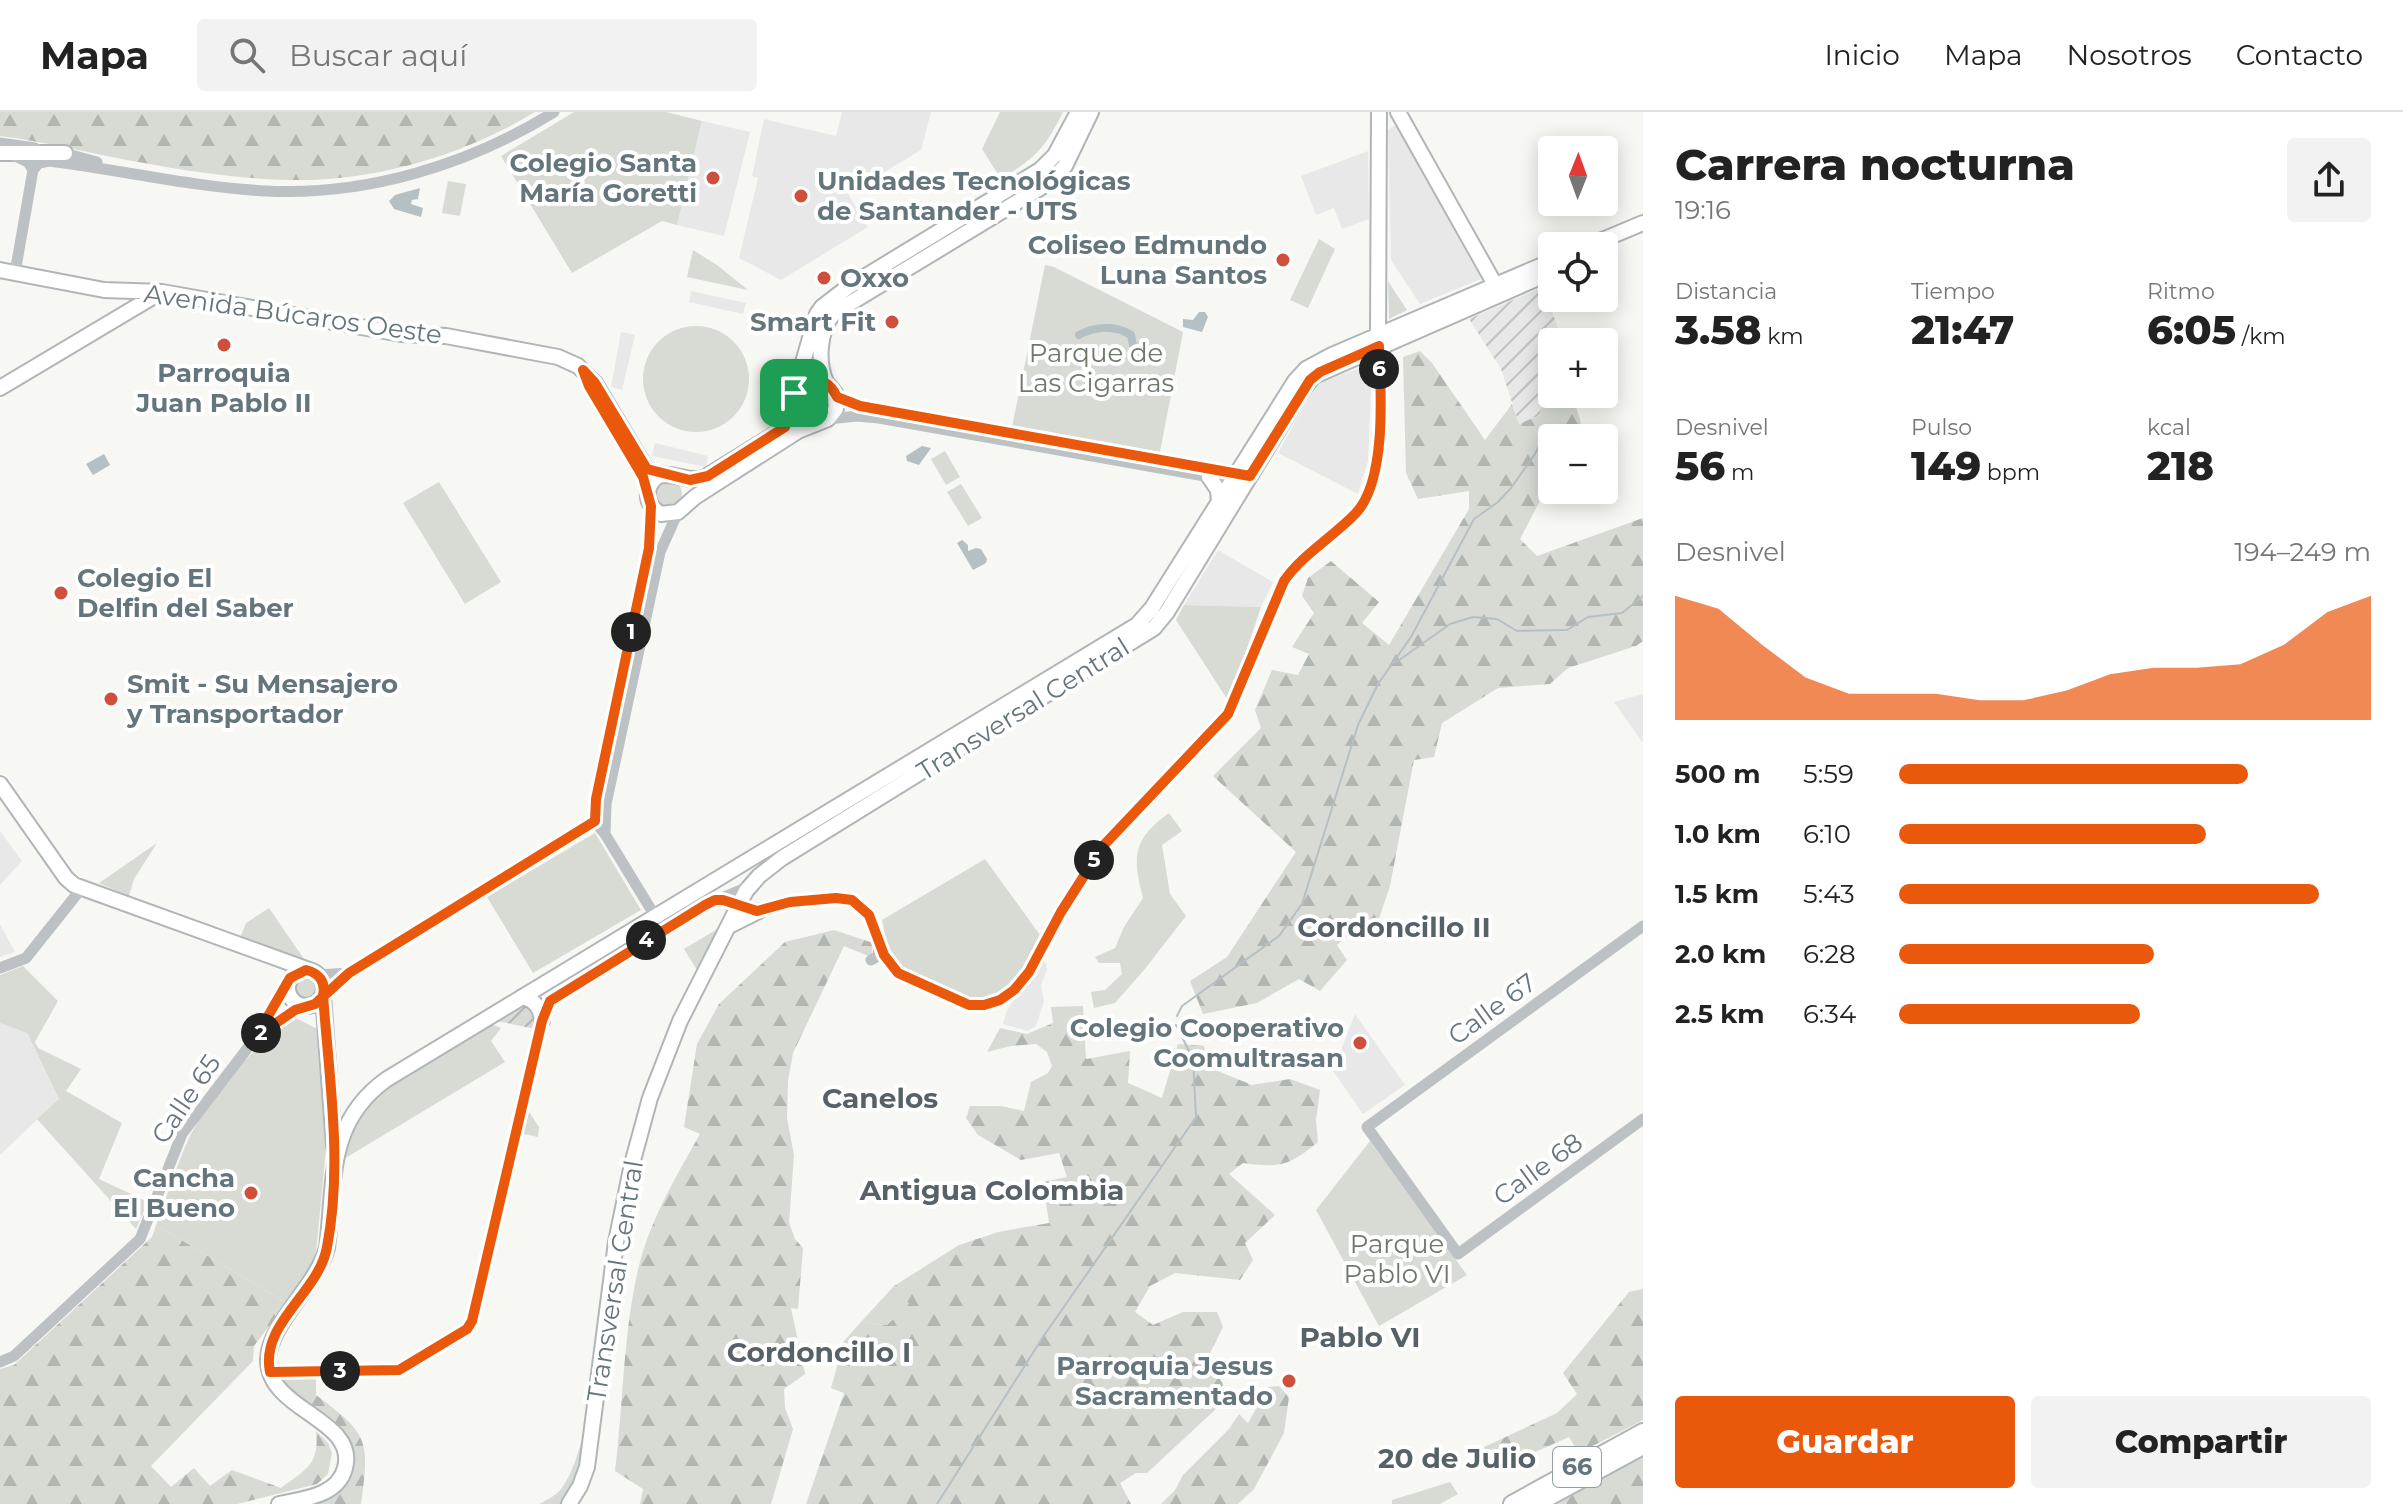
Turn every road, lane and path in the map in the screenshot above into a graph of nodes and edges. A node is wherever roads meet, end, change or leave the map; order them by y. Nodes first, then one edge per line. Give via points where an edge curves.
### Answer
1 (554, 112) edge
2 (1078, 112) edge
3 (1091, 112) edge
4 (1398, 112) edge
5 (1375, 114) edge
6 (1, 149) edge
7 (65, 153) joint
8 (33, 170) junction
9 (120, 171) junction
10 (1643, 223) edge
11 (1618, 233) edge
12 (1643, 233) edge
13 (1618, 244) edge
14 (1538, 268) edge
15 (7, 271) edge
16 (1538, 276) edge
17 (1498, 289) junction
18 (162, 292) junction
19 (1379, 340) junction
20 (583, 370) junction
21 (826, 382) junction
22 (0, 388) edge
23 (794, 393) junction
24 (837, 397) junction
25 (828, 419) junction
26 (662, 474) junction
27 (1209, 477) junction
28 (1242, 479) junction
29 (649, 499) junction
30 (1219, 503) junction
31 (678, 512) junction
32 (0, 784) edge
33 (595, 821) junction
34 (605, 834) junction
35 (735, 869) junction
36 (81, 889) junction
37 (715, 900) junction
38 (748, 901) junction
39 (656, 917) junction
40 (1643, 926) edge
41 (653, 935) junction
42 (879, 944) junction
43 (871, 960) dead end
44 (285, 962) junction
45 (0, 968) edge
46 (315, 973) junction
47 (349, 973) junction
48 (289, 981) junction
49 (323, 995) junction
50 (522, 997) junction
51 (306, 1006) junction
52 (542, 1021) junction
53 (325, 1028) junction
54 (256, 1037) junction
55 (331, 1105) junction
56 (354, 1111) junction
57 (1643, 1119) edge
58 (335, 1161) junction
59 (1458, 1254) joint
60 (0, 1362) edge
61 (270, 1372) junction
62 (1643, 1432) edge
63 (1643, 1446) edge
64 (279, 1504) edge
65 (569, 1504) edge
66 (1512, 1504) edge
67 (1536, 1504) edge

1 - 9 street via 437,167 333,189 234,188
2 - 23 main road via 1055,155 1040,170 822,307
3 - 21 main road via 1065,166 1050,182 828,319 821,363
4 - 17 main road
5 - 19 main road
6 - 7 main road
6 - 8 street via 23,158
7 - 9 street
8 - 9 street via 49,161
8 - 15 street
10 - 11 main road
12 - 13 main road
14 - 17 main road
15 - 18 main road, Avenida Búcaros Oeste via 104,290
16 - 17 main road
17 - 19 main road
18 - 20 main road, Avenida Búcaros Oeste via 558,357
18 - 22 main road
19 - 28 main road via 1321,360 1300,375
19 - 42 street via 1379,448 1371,487 1354,515 1284,581 1228,714 1109,839 1029,972 994,1003 969,1005 894,969
20 - 26 main road via 645,467
20 - 29 main road via 641,473
21 - 23 main road via 806,381
21 - 24 main road
23 - 26 main road via 785,427 708,476 690,480
24 - 25 main road
24 - 28 street via 860,406
25 - 27 street via 879,418
25 - 31 main road via 798,431
26 - 29 main road via 652,481
27 - 28 street
27 - 30 main road
28 - 30 main road, Transversal Central
28 - 38 main road, Transversal Central via 1154,628 782,858
29 - 31 main road via 661,514
29 - 33 street via 649,548
30 - 35 main road, Transversal Central via 1137,625
31 - 34 street via 660,552 606,804
32 - 36 main road via 66,878
33 - 34 street
33 - 47 street
34 - 39 street
35 - 38 main road
35 - 39 main road, Transversal Central
36 - 44 main road
36 - 45 street via 26,958
37 - 38 street
37 - 38 street
37 - 41 street
38 - 42 street via 852,900 869,915
38 - 65 main road, Transversal Central via 676,1032 639,1135 613,1261 587,1467
39 - 41 street
39 - 50 main road, Transversal Central
40 - 59 street, Calle 67 via 1367,1127
41 - 52 street via 559,994
42 - 43 street via 878,956
44 - 46 main road
44 - 48 main road
46 - 47 street
46 - 48 main road via 300,971
46 - 49 main road
47 - 49 street
48 - 51 main road via 289,996
48 - 54 street, Calle 65
49 - 51 main road
49 - 53 main road
50 - 52 main road via 535,1002
50 - 56 main road, Transversal Central via 387,1079
51 - 53 main road
51 - 54 street, Calle 65
52 - 61 street via 470,1325 399,1370
53 - 55 main road
54 - 60 street, Calle 65 via 182,1134 140,1239 14,1356
55 - 56 main road via 344,1115
55 - 58 main road
56 - 58 main road, Transversal Central
57 - 59 street, Calle 68
58 - 61 main road, Transversal Central via 323,1263 275,1333
61 - 64 main road via 283,1394 339,1437 347,1459 344,1473 326,1491
62 - 66 highway, 66
63 - 67 highway, 66

